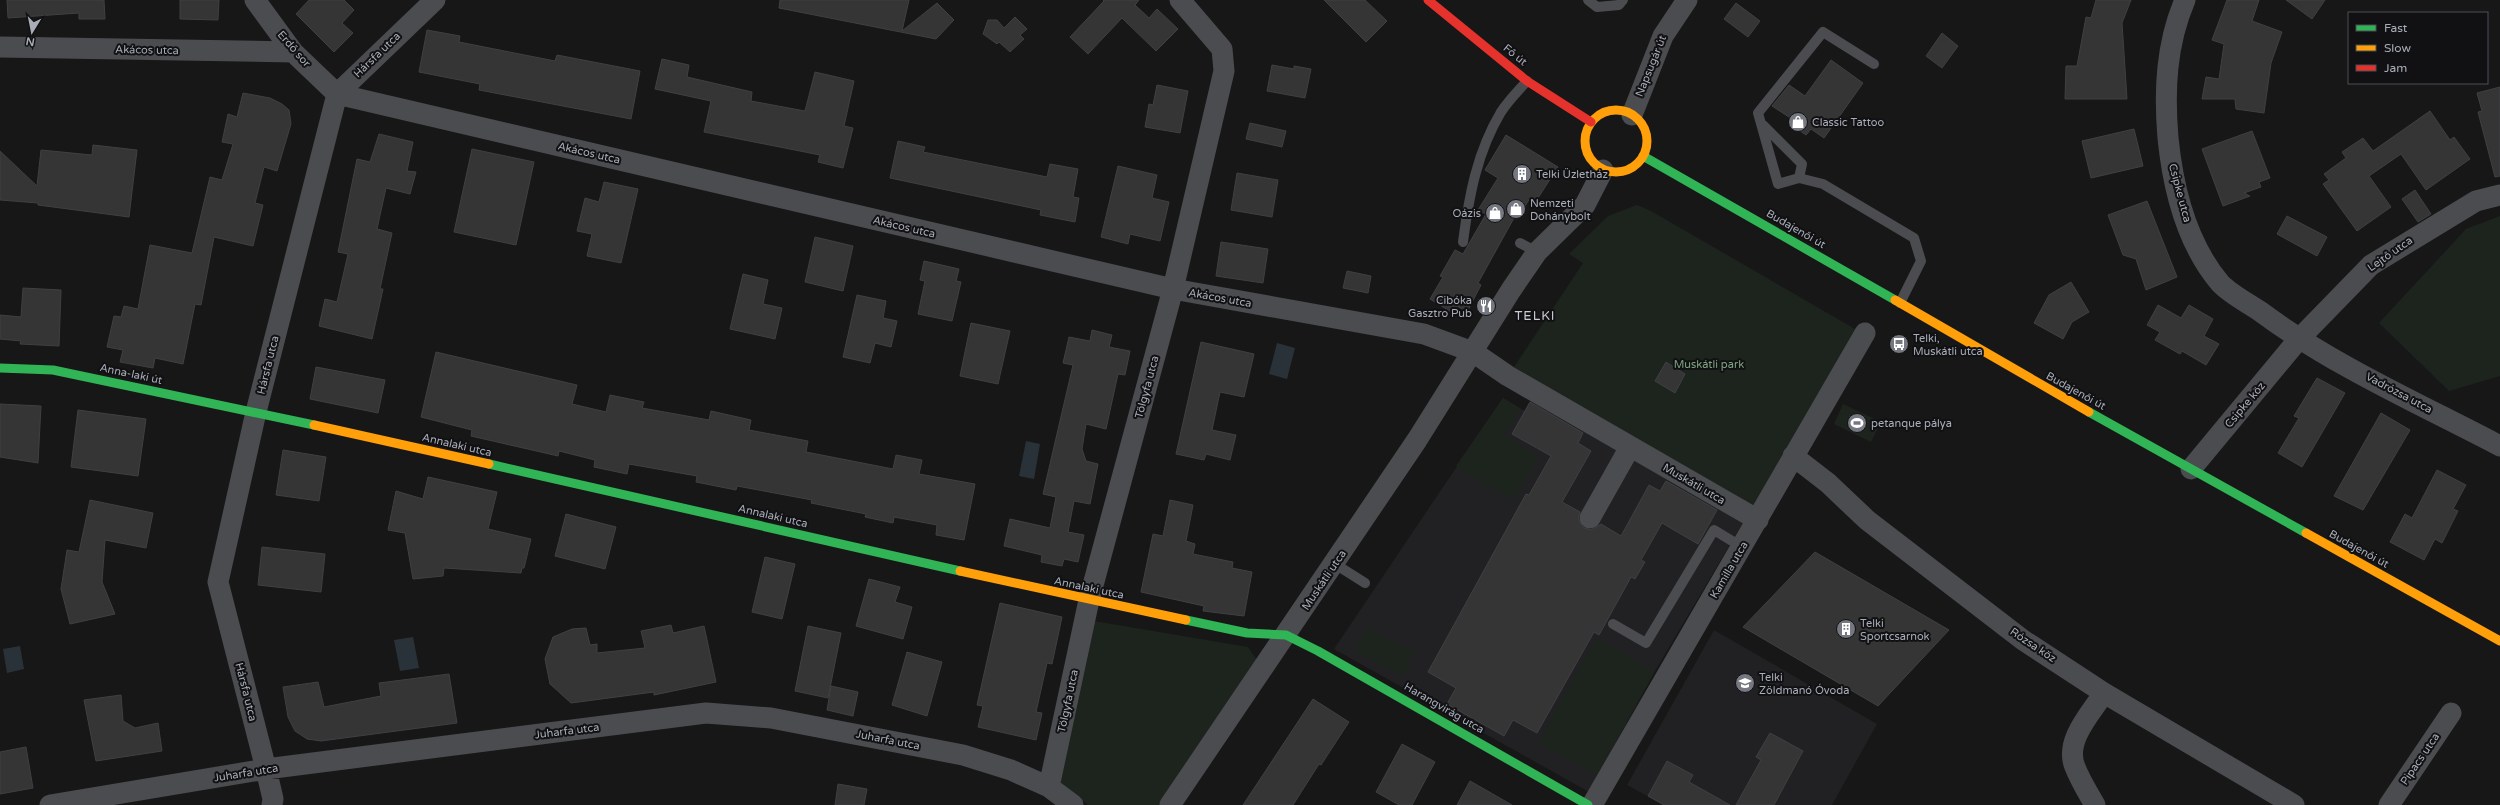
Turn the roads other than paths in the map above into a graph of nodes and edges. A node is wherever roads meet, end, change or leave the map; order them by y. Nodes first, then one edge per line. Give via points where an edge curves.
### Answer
1 (254, 0) edge
2 (435, 0) edge
3 (1180, 0) edge
4 (1428, 0) edge
5 (1588, 0) edge
6 (1623, 0) edge
7 (1687, 0) edge
8 (2185, 0) edge
9 (0, 47) edge
10 (293, 52) junction
11 (1874, 64) dead end
12 (1527, 81) junction
13 (337, 94) junction
14 (1632, 114) junction
15 (1591, 122) junction
16 (1761, 123) junction
17 (1644, 156) junction
18 (1603, 170) junction
19 (1799, 178) junction
20 (2500, 195) edge
21 (1463, 242) dead end
22 (1173, 289) junction
23 (1900, 304) junction
24 (1865, 333) dead end
25 (2298, 340) junction
26 (1473, 352) junction
27 (0, 368) edge
28 (256, 412) junction
29 (2500, 446) edge
30 (1630, 447) junction
31 (1793, 456) junction
32 (2191, 469) junction
33 (1590, 518) dead end
34 (1758, 520) junction
35 (1742, 547) junction
36 (1335, 564) junction
37 (1365, 583) dead end
38 (1089, 600) junction
39 (1613, 624) dead end
40 (1286, 635) junction
41 (2500, 641) edge
42 (2104, 693) junction
43 (2451, 713) dead end
44 (266, 769) junction
45 (1049, 787) junction
46 (50, 805) edge
47 (272, 805) edge
48 (1073, 805) edge
49 (1170, 805) edge
50 (1588, 805) edge
51 (1592, 805) edge
52 (2095, 805) edge
53 (2294, 805) edge
54 (2389, 805) edge

1 - 10 street, Erdő sor
2 - 13 street, Hársfa utca
3 - 22 street, Tölgyfa utca via 1222,49 1224,71
4 - 12 street, Fő út
5 - 6 lane via 1597,6 1619,5
7 - 14 street, Napsugár út via 1663,36
8 - 25 street, Csipke utca via 2168,58 2165,105 2170,153 2183,209 2195,245 2221,284
9 - 10 street, Akácos utca
10 - 13 street, Erdő sor
11 - 16 lane via 1823,32 1758,113
12 - 15 street, Fő út
12 - 21 lane via 1502,111 1486,141 1470,192
13 - 22 street, Akácos utca
13 - 28 street, Hársfa utca
14 - 15 street via 1614,110 1602,114
14 - 17 street via 1640,121 1647,138
15 - 18 street via 1586,130 1585,149 1595,165
16 - 19 lane via 1802,164
16 - 19 lane via 1778,184
17 - 18 street via 1638,164 1626,171
17 - 23 street, Budajenői út via 1679,179 1773,229
18 - 26 street, Muskátli utca via 1585,205 1528,248
19 - 23 lane via 1823,184 1914,238 1921,261
20 - 25 street, Lejtő utca via 2476,201 2371,265
22 - 26 street, Akácos utca via 1424,334
22 - 38 street, Tölgyfa utca
23 - 32 street, Budajenői út
24 - 31 street, Kamilla utca
25 - 29 street, Vadrózsa utca
25 - 32 street, Csipke köz
26 - 30 street, Muskátli utca via 1508,376
26 - 36 street, Muskátli utca
27 - 28 street, Anna-laki út via 53,370
28 - 38 street, Annalaki utca
28 - 44 street, Hársfa utca via 218,582
30 - 33 street
30 - 34 street, Muskátli utca
31 - 34 street, Kamilla utca
31 - 42 street, Rózsa köz via 1828,483 1867,520 2011,631
32 - 41 street, Budajenői út
34 - 35 street, Kamilla utca
35 - 39 lane via 1714,530 1646,643
35 - 51 street, Kamilla utca
36 - 37 lane
36 - 40 street, Muskátli utca
38 - 40 street, Annalaki utca via 1247,633
38 - 45 street, Tölgyfa utca
40 - 49 street, Muskátli utca
40 - 50 street, Harangvirág utca via 1318,650
42 - 52 street via 2072,749 2074,766
42 - 53 street, Rózsa köz
43 - 54 street, Pipacs utca
44 - 45 street, Juharfa utca via 706,713 771,718 963,755 1011,770
44 - 46 street, Juharfa utca
44 - 47 street, Hársfa utca
45 - 48 street, Juharfa utca

